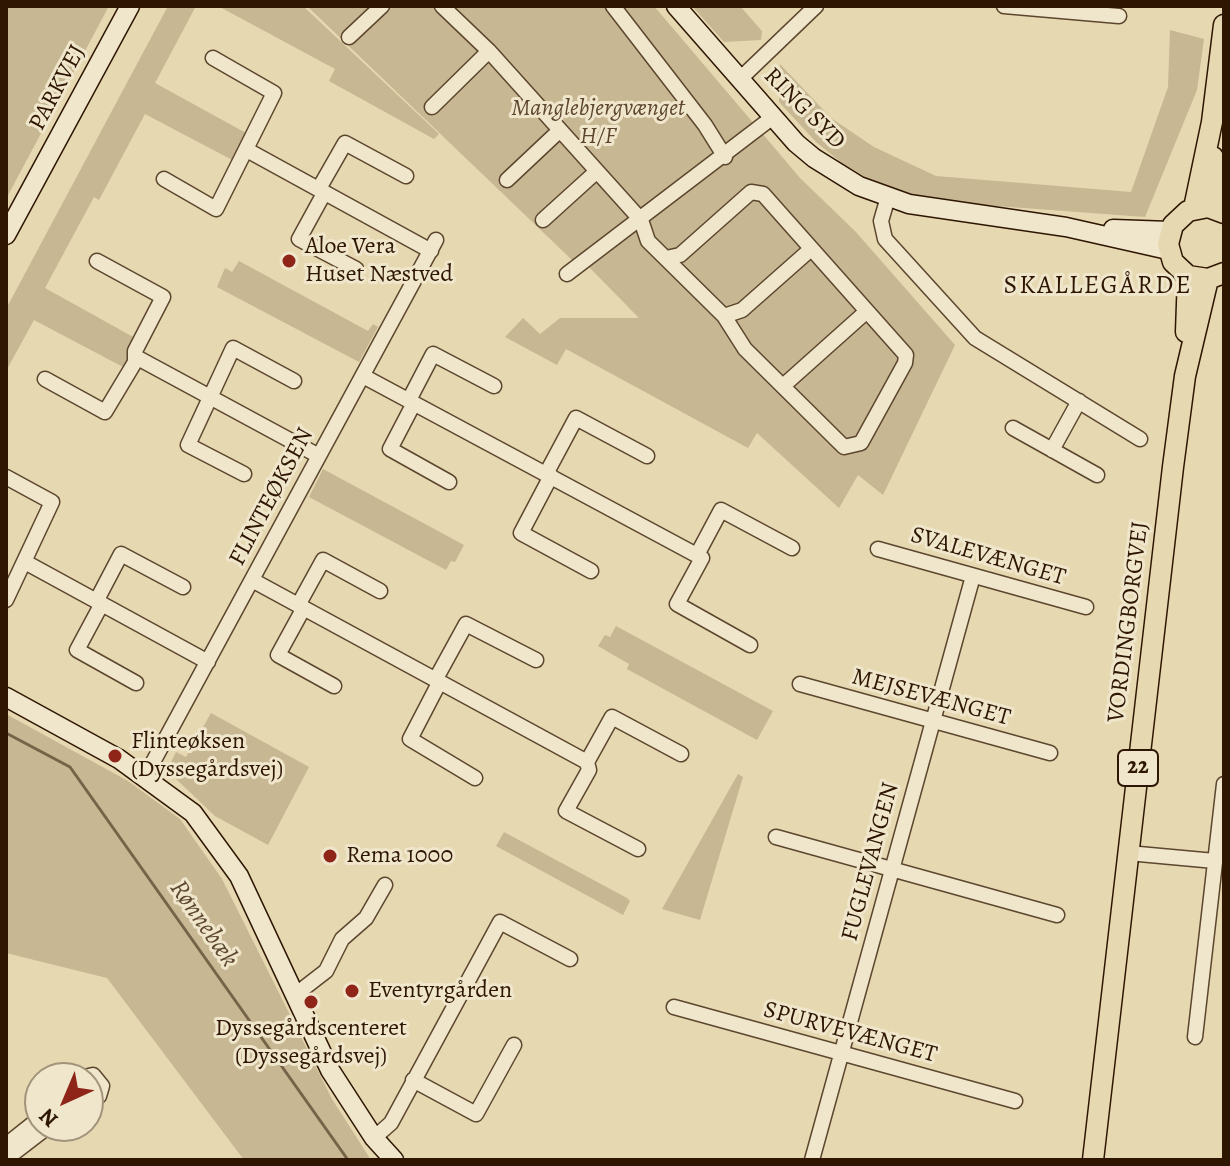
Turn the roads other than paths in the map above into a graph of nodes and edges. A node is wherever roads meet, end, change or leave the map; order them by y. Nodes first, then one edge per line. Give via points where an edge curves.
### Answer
1 (130, 6) edge
2 (382, 6) edge
3 (442, 6) edge
4 (613, 6) edge
5 (676, 6) edge
6 (816, 6) edge
7 (1004, 6) edge
8 (1119, 16) dead end
9 (1224, 25) edge
10 (349, 37) dead end
11 (489, 51) junction
12 (213, 58) dead end
13 (740, 79) junction
14 (432, 107) dead end
15 (773, 117) junction
16 (558, 132) junction
17 (247, 150) junction
18 (725, 157) junction
19 (596, 172) junction
20 (406, 176) dead end
21 (164, 179) dead end
22 (507, 180) dead end
23 (322, 191) junction
24 (888, 197) junction
25 (1211, 210) edge
26 (543, 220) dead end
27 (641, 220) junction
28 (6, 235) edge
29 (1169, 240) junction
30 (811, 249) junction
31 (666, 258) junction
32 (97, 261) dead end
33 (356, 269) dead end
34 (567, 274) dead end
35 (1206, 276) edge
36 (867, 311) junction
37 (724, 316) junction
38 (136, 357) junction
39 (363, 376) junction
40 (45, 379) dead end
41 (294, 381) dead end
42 (494, 386) dead end
43 (783, 386) junction
44 (210, 397) junction
45 (1079, 401) junction
46 (411, 402) junction
47 (1013, 428) dead end
48 (1140, 439) dead end
49 (1052, 450) junction
50 (319, 456) junction
51 (647, 456) dead end
52 (244, 474) dead end
53 (548, 475) junction
54 (1097, 475) dead end
55 (6, 477) edge
56 (449, 482) dead end
57 (792, 548) dead end
58 (878, 549) dead end
59 (697, 555) junction
60 (25, 562) junction
61 (591, 571) dead end
62 (973, 576) junction
63 (252, 580) junction
64 (183, 587) dead end
65 (380, 591) dead end
66 (6, 600) edge
67 (98, 602) junction
68 (301, 607) junction
69 (1086, 607) dead end
70 (750, 645) dead end
71 (536, 660) dead end
72 (208, 662) junction
73 (438, 681) junction
74 (136, 683) dead end
75 (800, 684) dead end
76 (334, 686) dead end
77 (6, 697) edge
78 (933, 721) junction
79 (1050, 753) dead end
80 (681, 754) dead end
81 (587, 762) junction
82 (146, 775) junction
83 (475, 778) dead end
84 (1224, 784) edge
85 (776, 837) dead end
86 (638, 849) dead end
87 (1128, 853) junction
88 (1215, 861) junction
89 (893, 868) junction
90 (385, 885) dead end
91 (1057, 915) dead end
92 (570, 959) dead end
93 (295, 995) junction
94 (674, 1007) dead end
95 (1195, 1037) dead end
96 (514, 1045) dead end
97 (842, 1054) junction
98 (413, 1080) junction
99 (1015, 1101) dead end
100 (24, 1131) edge
101 (374, 1138) junction
102 (28, 1142) edge
103 (6, 1145) edge
104 (6, 1159) edge
105 (394, 1160) edge
106 (812, 1160) edge
107 (1093, 1160) edge

1 - 28 street, PARKVEJ
2 - 10 street
3 - 11 street
4 - 18 street
5 - 13 street, RING SYD
6 - 13 street
7 - 8 street
9 - 25 main road via 1212,122
11 - 14 street
11 - 16 street
12 - 17 street via 274,93
13 - 15 street, RING SYD
15 - 18 street
15 - 24 street, RING SYD via 814,158
16 - 19 street
16 - 22 street
17 - 21 street via 216,209
17 - 23 street
18 - 27 street
19 - 26 street
19 - 27 street
20 - 23 street via 345,143
23 - 33 street via 299,239
23 - 39 street, FLINTEØKSEN via 434,245
24 - 29 street, RING SYD via 933,209
24 - 45 street via 881,221 885,239 975,338
25 - 29 main road via 1177,219
27 - 31 street via 648,241
27 - 34 street
29 - 35 main road, 22 via 1177,267
30 - 31 street via 757,191 680,255
30 - 36 street
30 - 37 street via 742,310
31 - 37 street
32 - 38 street via 163,297
35 - 87 main road, VORDINGBORGVEJ / 22 via 1185,376
36 - 43 street
36 - 43 street via 906,355 861,443 844,447
37 - 43 street via 745,349
38 - 40 street via 105,412
38 - 44 street
39 - 46 street
39 - 50 street, FLINTEØKSEN
41 - 44 street via 233,348
42 - 46 street via 433,354
44 - 50 street
44 - 52 street via 188,445
45 - 48 street
45 - 49 street
46 - 53 street
46 - 56 street via 390,449
47 - 49 street
49 - 54 street
50 - 63 street, FLINTEØKSEN
51 - 53 street via 576,418
53 - 59 street
53 - 61 street via 521,533
55 - 60 street via 52,502
57 - 59 street via 721,510
58 - 62 street, SVALEVÆNGET
59 - 70 street via 702,558 677,604
60 - 66 street
60 - 67 street
62 - 69 street, SVALEVÆNGET
62 - 78 street, FUGLEVANGEN
63 - 68 street
63 - 72 street, FLINTEØKSEN
64 - 67 street via 121,554
65 - 68 street via 323,560
67 - 72 street
67 - 74 street via 77,650
68 - 73 street
68 - 76 street via 278,655
71 - 73 street via 466,624
72 - 82 street, FLINTEØKSEN
73 - 81 street
73 - 83 street via 410,739
75 - 78 street, MEJSEVÆNGET
77 - 82 street
78 - 79 street, MEJSEVÆNGET
78 - 89 street, FUGLEVANGEN
80 - 81 street via 612,717
81 - 86 street via 589,770 566,811
82 - 93 street via 193,813 216,842 239,876
84 - 88 street
85 - 89 street
87 - 88 street
87 - 107 main road, VORDINGBORGVEJ / 22
88 - 95 street
89 - 91 street
89 - 97 street, FUGLEVANGEN
90 - 93 street via 366,918 342,939 326,971
92 - 98 street via 500,922
93 - 101 street via 330,1070
94 - 97 street, SPURVEVÆNGET
96 - 98 street via 476,1114
97 - 99 street, SPURVEVÆNGET
97 - 106 street, FUGLEVANGEN
98 - 101 street via 391,1123
100 - 103 street
101 - 105 street
102 - 104 street

